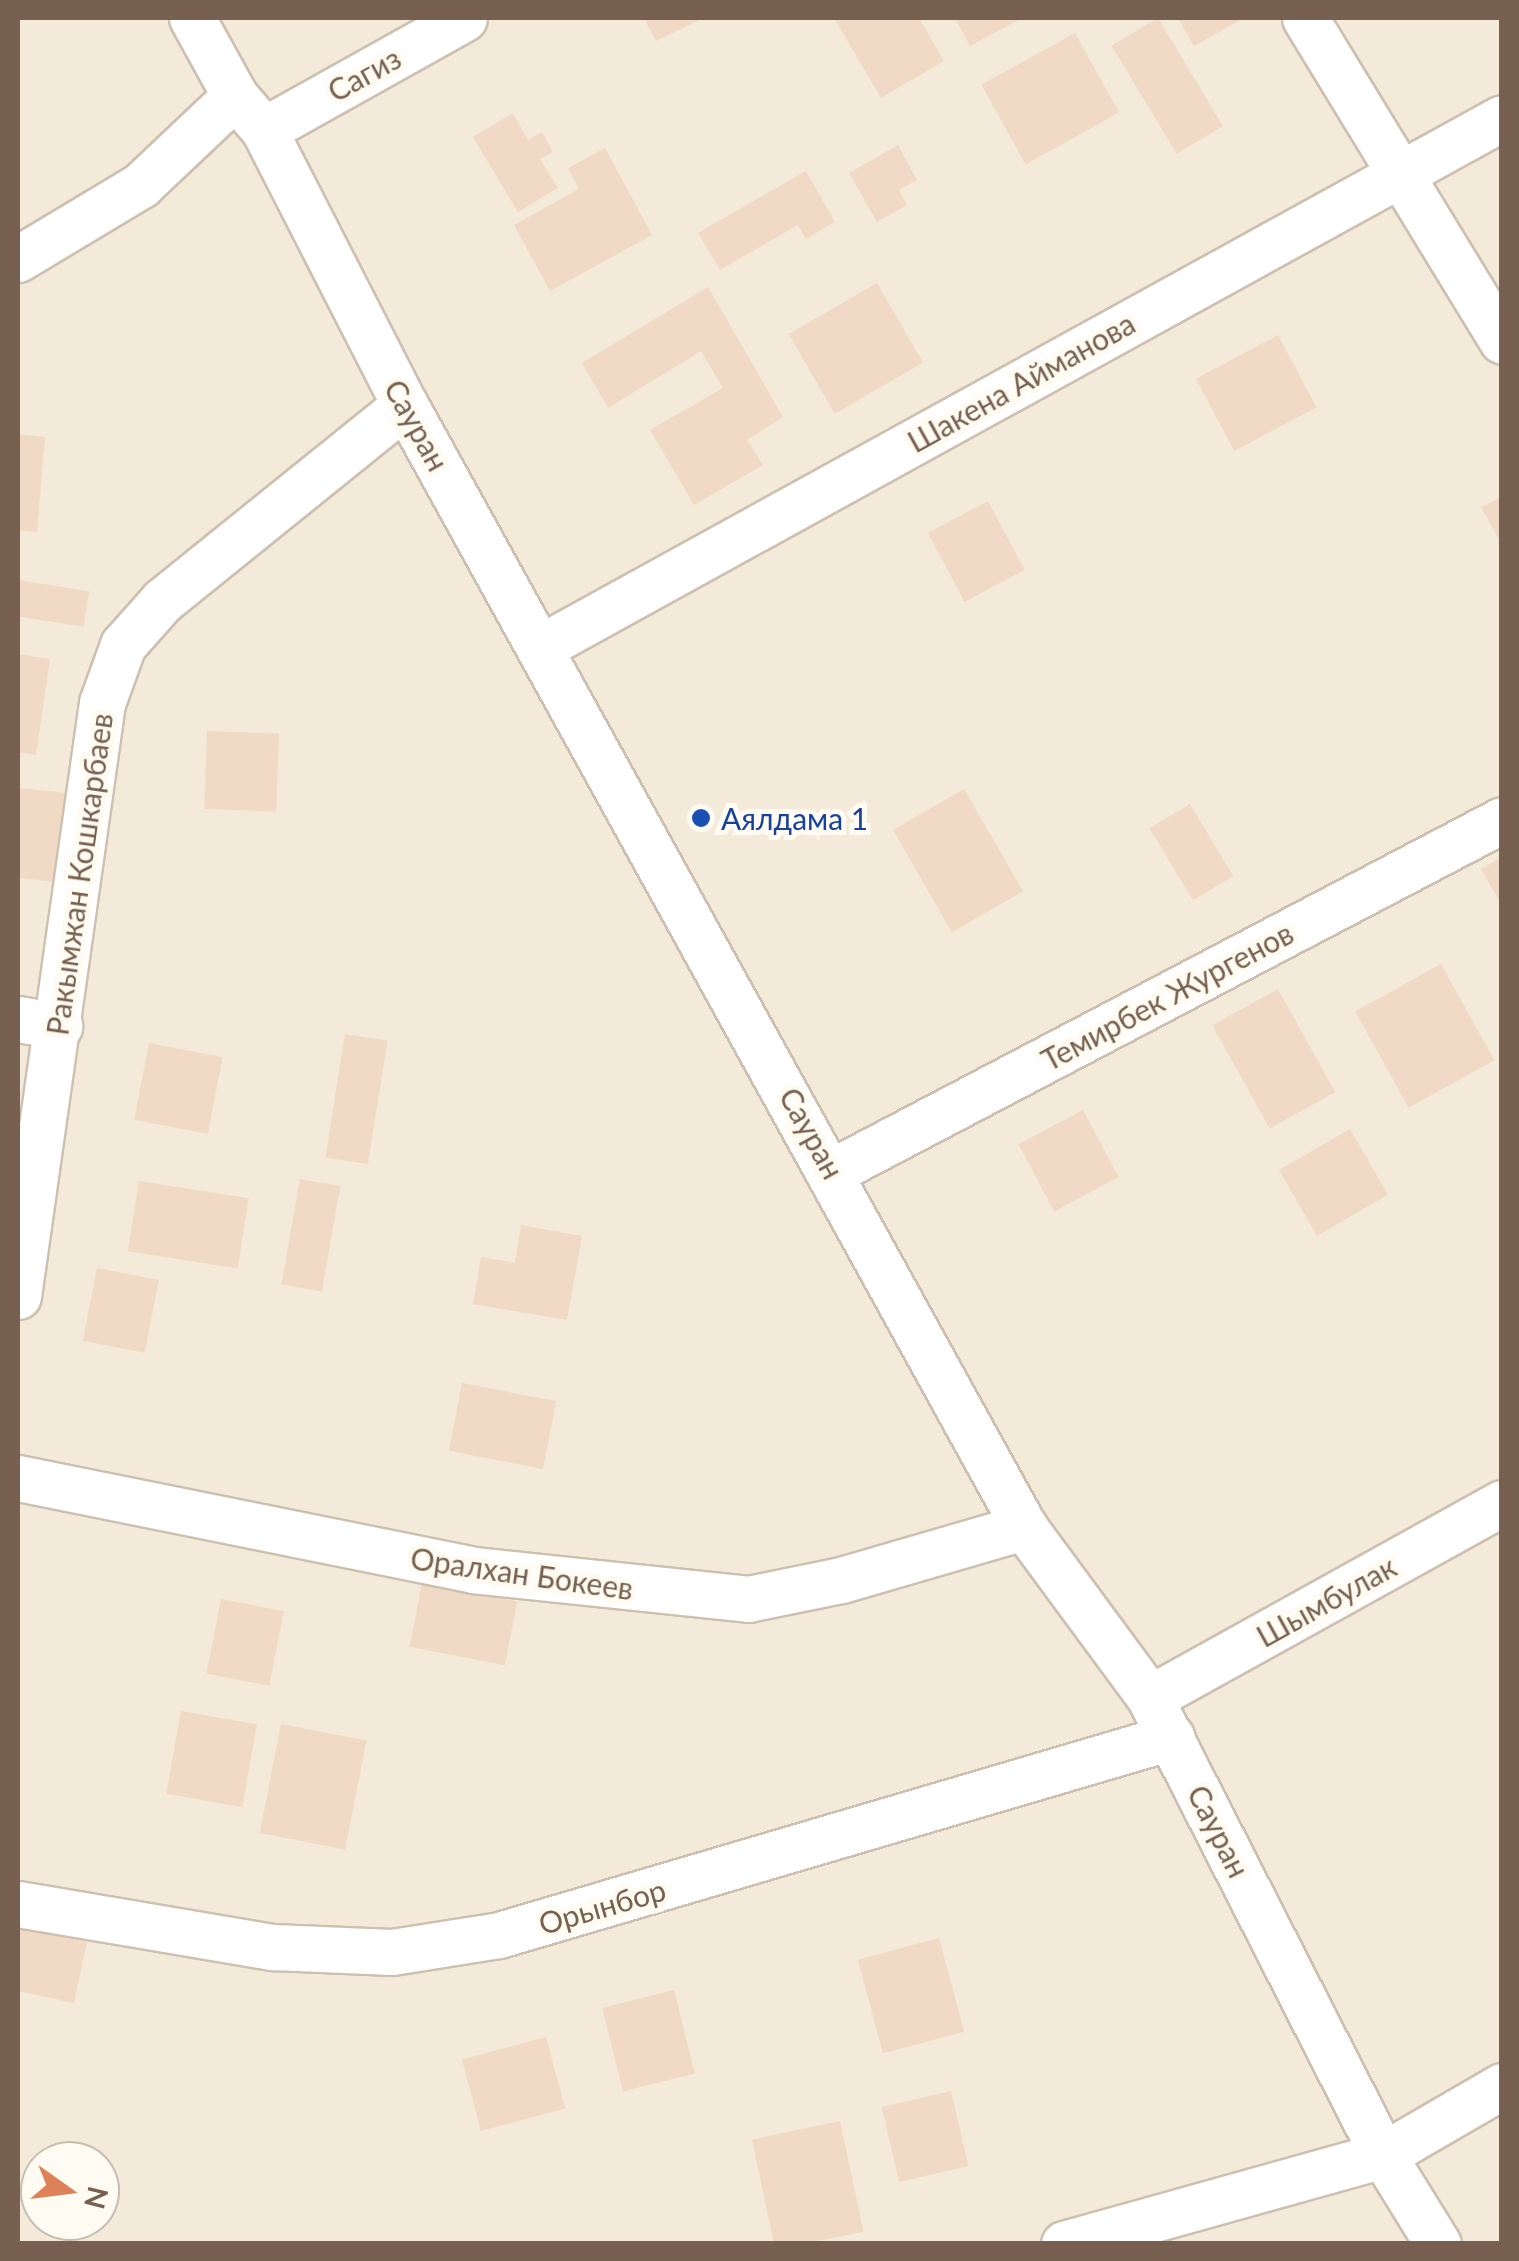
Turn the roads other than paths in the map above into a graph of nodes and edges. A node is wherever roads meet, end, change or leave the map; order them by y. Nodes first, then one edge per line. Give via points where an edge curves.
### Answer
1 (192, 18) edge
2 (464, 18) edge
3 (1305, 18) edge
4 (235, 96) junction
5 (1502, 118) edge
6 (264, 130) junction
7 (1396, 175) junction
8 (18, 258) edge
9 (1502, 341) edge
10 (405, 405) junction
11 (540, 646) junction
12 (1502, 820) edge
13 (38, 1022) edge
14 (833, 1171) junction
15 (18, 1296) edge
16 (18, 1478) edge
17 (1502, 1503) edge
18 (1024, 1527) junction
19 (1160, 1718) junction
20 (18, 1904) edge
21 (1502, 2086) edge
22 (1383, 2156) junction
23 (1064, 2244) edge
24 (1438, 2244) edge

1 - 4 street, Сауран
2 - 6 street, Сагиз
3 - 7 street
4 - 6 street, Сауран
4 - 8 street via 141,185
5 - 7 street, Шакена Айманова
6 - 10 street, Сауран
7 - 9 street
7 - 11 street, Шакена Айманова
10 - 11 street, Сауран
10 - 13 street, Ракымжан Кошкарбаев via 162,602 123,645 102,703
11 - 14 street, Сауран
12 - 14 street, Темирбек Жургенов
13 - 15 street, Ракымжан Кошкарбаев
14 - 18 street, Сауран
16 - 18 street, Оралхан Бокеев via 473,1570 748,1599 841,1580
17 - 19 street, Шымбулак
18 - 19 street, Сауран
19 - 20 street, Орынбор via 498,1935 392,1952 273,1947
19 - 22 street, Сауран
21 - 22 street
22 - 23 street
22 - 24 street, Сауран

